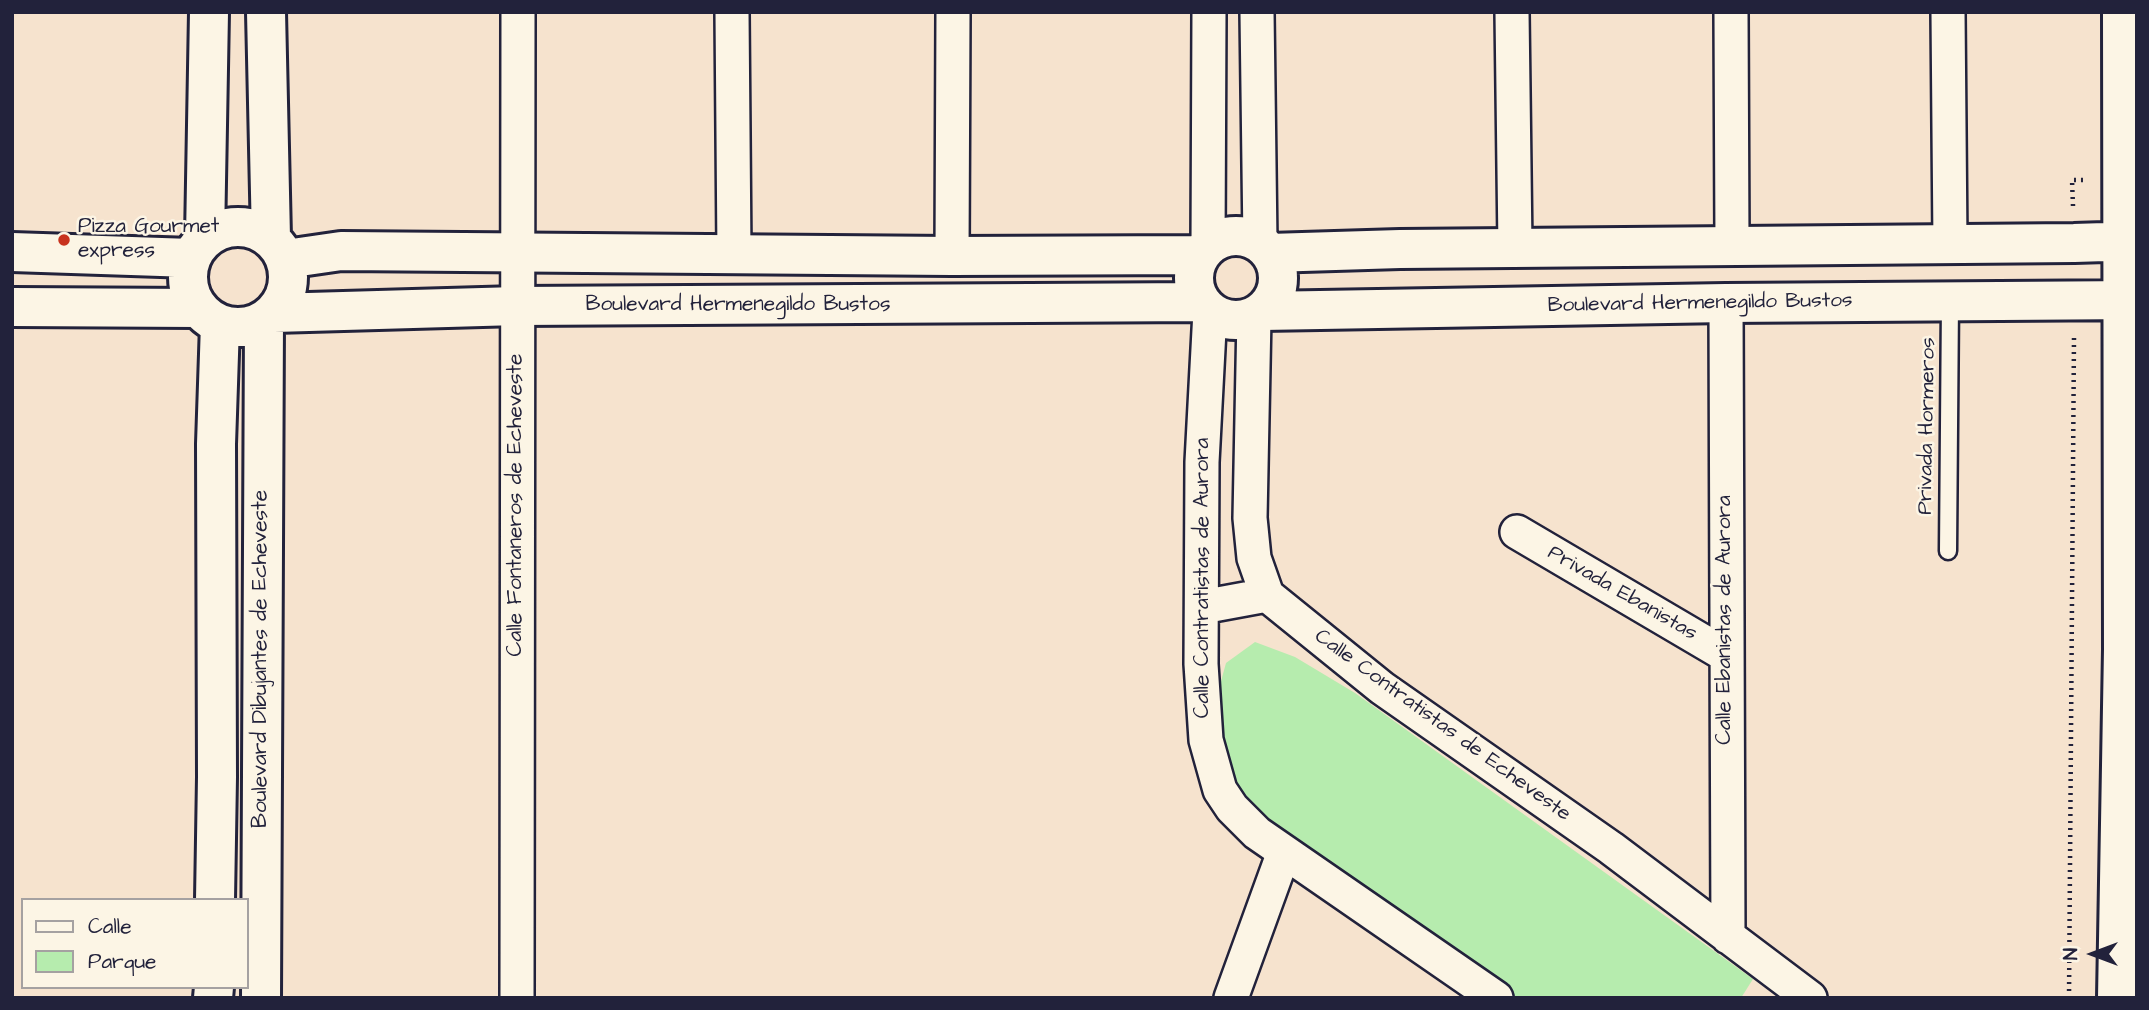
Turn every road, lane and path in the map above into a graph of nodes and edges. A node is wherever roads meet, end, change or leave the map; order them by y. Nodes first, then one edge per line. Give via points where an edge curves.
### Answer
1 (209, 12) edge
2 (266, 12) edge
3 (518, 12) edge
4 (732, 12) edge
5 (953, 12) edge
6 (1209, 12) edge
7 (1257, 12) edge
8 (1512, 12) edge
9 (1731, 12) edge
10 (1948, 12) edge
11 (2122, 12) edge
12 (2121, 181) junction
13 (2129, 241) edge
14 (2074, 243) junction
15 (1950, 244) junction
16 (1732, 245) junction
17 (198, 248) junction
18 (1265, 248) junction
19 (1515, 248) junction
20 (278, 249) junction
21 (1204, 251) junction
22 (12, 252) edge
23 (519, 252) junction
24 (734, 255) junction
25 (952, 256) junction
26 (2074, 299) junction
27 (2129, 300) edge
28 (1950, 301) junction
29 (1726, 303) junction
30 (517, 306) junction
31 (12, 307) edge
32 (1206, 307) junction
33 (1258, 313) junction
34 (209, 316) junction
35 (269, 317) junction
36 (1517, 532) dead end
37 (1948, 551) dead end
38 (1267, 595) junction
39 (1202, 607) junction
40 (1726, 655) junction
41 (1284, 852) junction
42 (215, 898) edge
43 (1728, 937) junction
44 (1796, 994) edge
45 (1486, 995) edge
46 (261, 998) edge
47 (517, 998) edge
48 (1231, 998) edge
49 (2069, 998) edge
50 (2117, 998) edge

1 - 17 street
2 - 20 street
3 - 23 street, Calle Fontaneros de Echeveste
4 - 24 street
5 - 25 street
6 - 21 street
7 - 18 street
8 - 19 street
9 - 16 street
10 - 15 street
11 - 12 street
12 - 13 street
12 - 14 path via 2073,180
13 - 14 street
13 - 27 street
14 - 15 street
15 - 16 street
16 - 19 street
17 - 20 street via 217,231 246,226 259,230
17 - 22 street
17 - 34 street via 188,275 190,292
18 - 19 street
18 - 21 street via 1233,235 1219,238
18 - 33 street via 1277,268 1277,284
20 - 23 street
20 - 35 street via 288,288
21 - 25 street
21 - 32 street via 1194,279
23 - 24 street
23 - 30 street, Calle Fontaneros de Echeveste
24 - 25 street
26 - 27 street, Boulevard Hermenegildo Bustos
26 - 28 street, Boulevard Hermenegildo Bustos
26 - 49 path
27 - 50 street
28 - 29 street, Boulevard Hermenegildo Bustos
28 - 37 lane, Privada Hormeros
29 - 33 street, Boulevard Hermenegildo Bustos
29 - 40 street, Calle Ebanistas de Aurora
30 - 32 street, Boulevard Hermenegildo Bustos
30 - 35 street, Boulevard Hermenegildo Bustos
30 - 47 street, Calle Fontaneros de Echeveste
31 - 34 street
32 - 33 street via 1224,318 1239,320
32 - 39 street, Calle Contratistas de Aurora
33 - 38 street via 1250,518 1254,558
34 - 35 street via 235,328 250,327
34 - 42 street via 216,444
35 - 46 street, Boulevard Dibujantes de Echeveste
36 - 40 street, Privada Ebanistas
38 - 39 street
38 - 43 street, Calle Contratistas de Echeveste via 1382,688 1611,848
39 - 41 street, Calle Contratistas de Aurora via 1202,711 1220,790 1257,834
40 - 43 street, Calle Ebanistas de Aurora
41 - 45 street, Calle Contratistas de Aurora
41 - 48 street
43 - 44 street, Calle Contratistas de Echeveste

